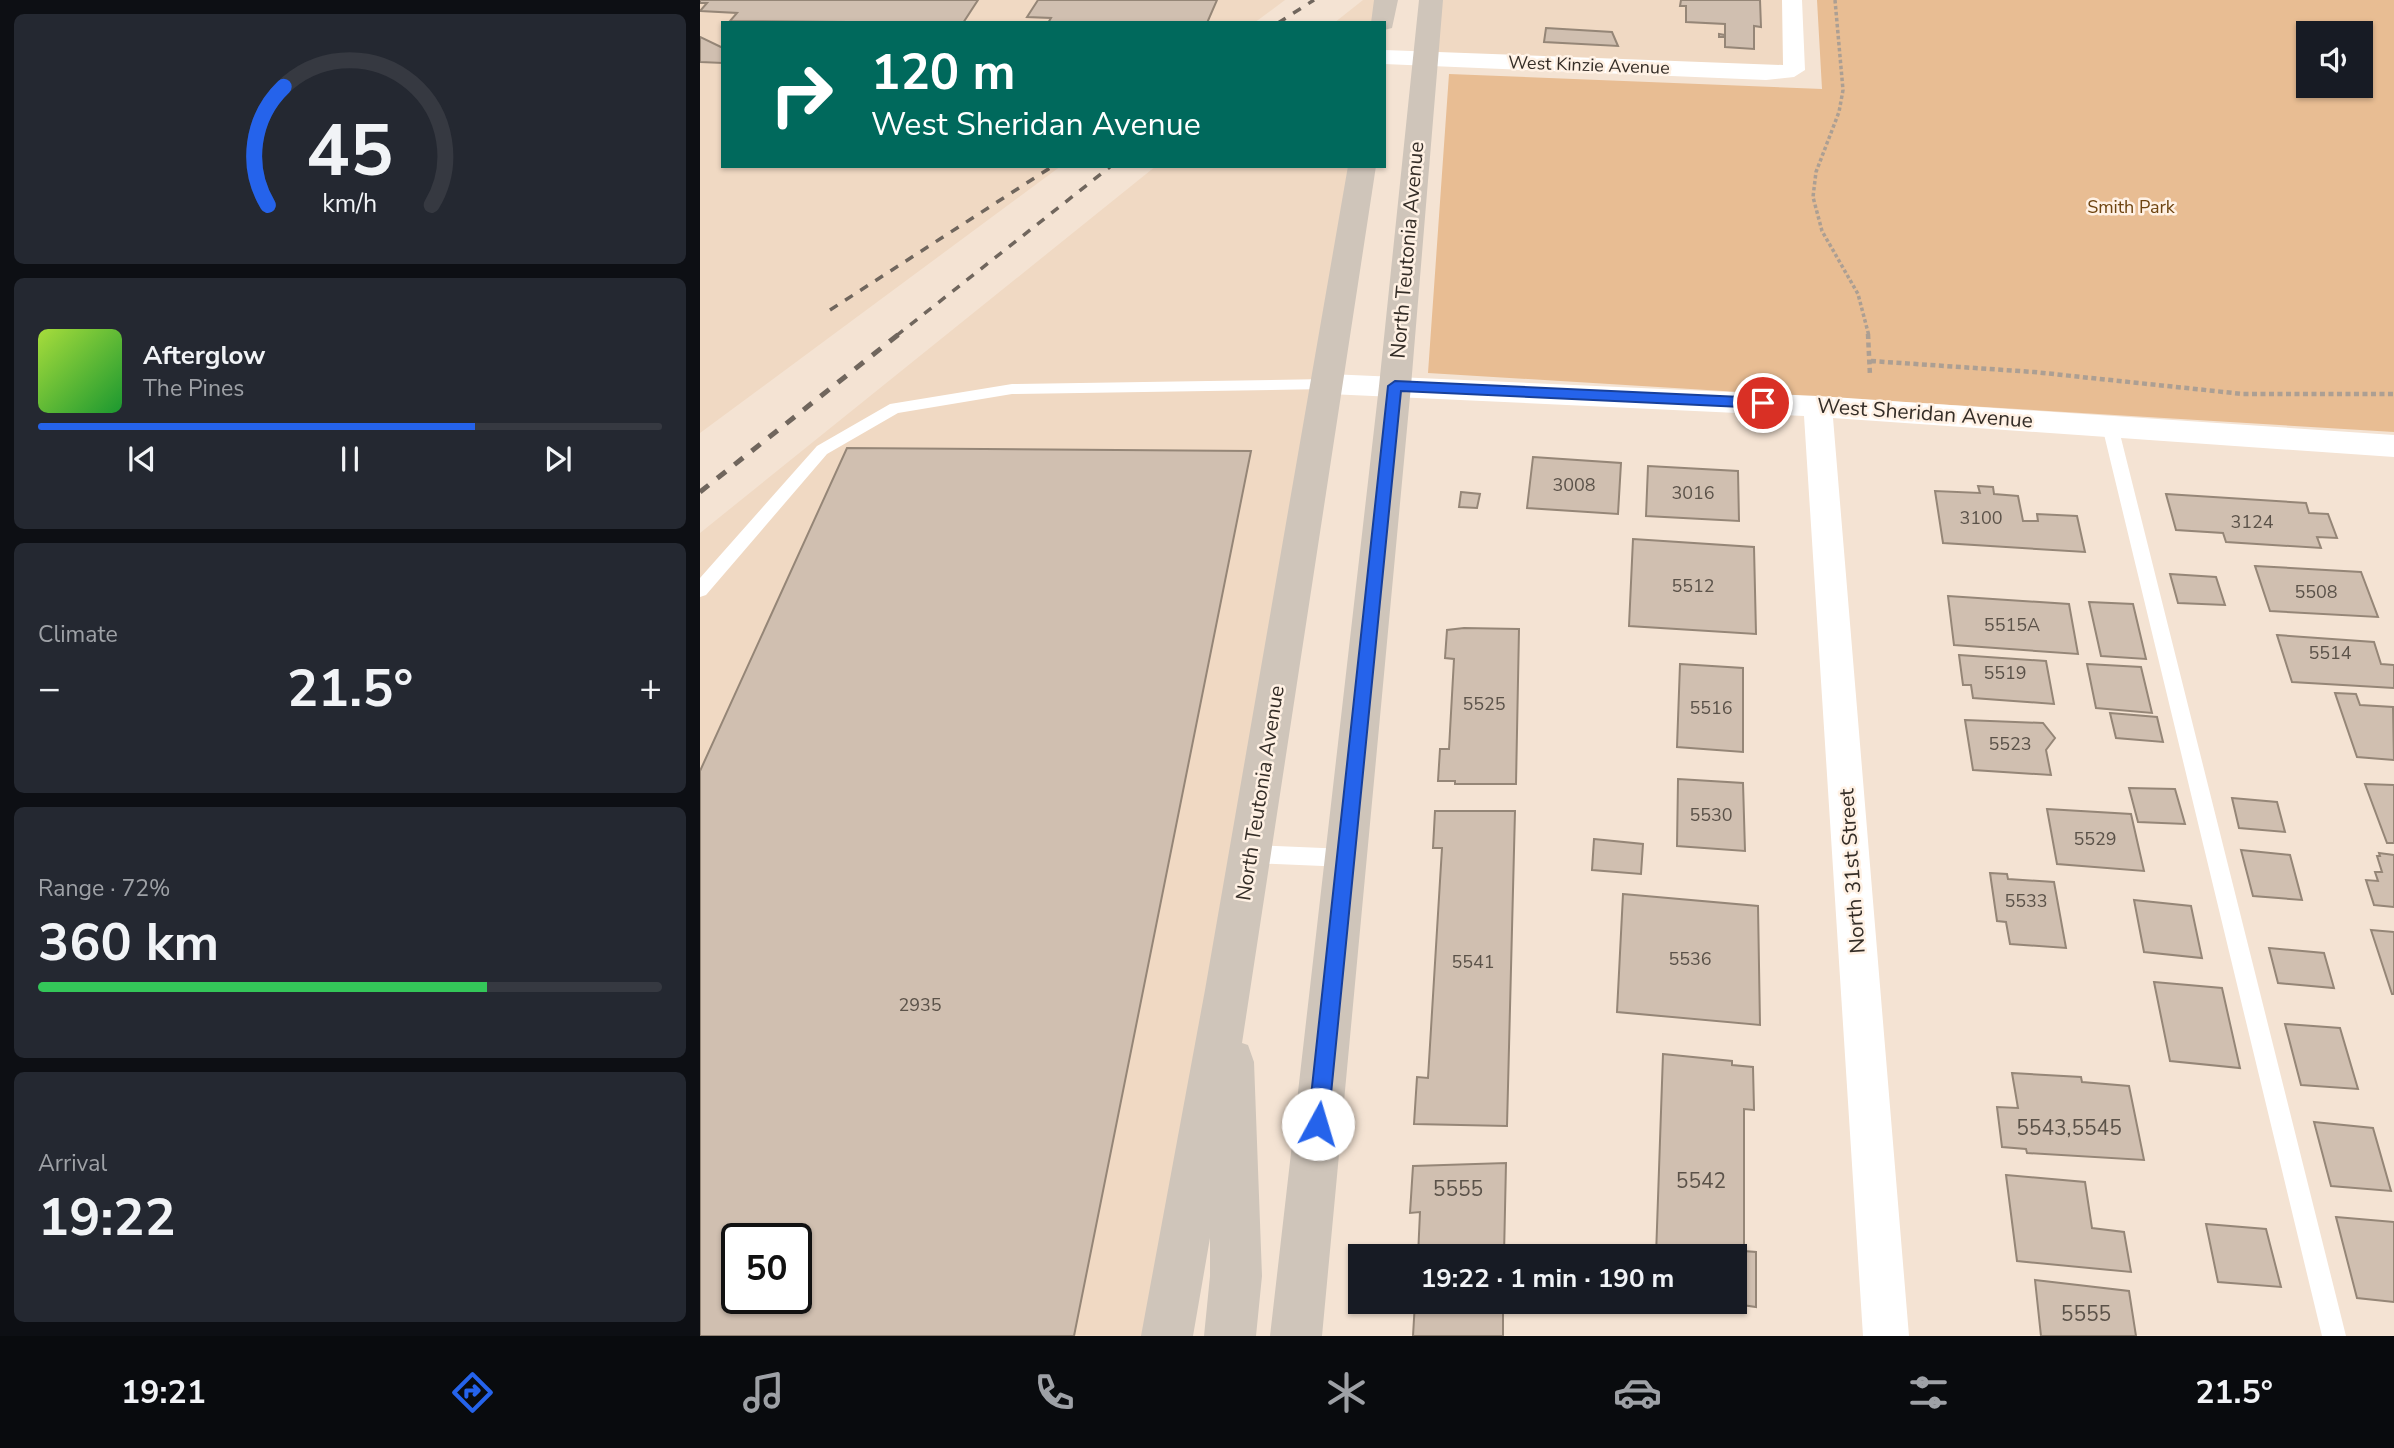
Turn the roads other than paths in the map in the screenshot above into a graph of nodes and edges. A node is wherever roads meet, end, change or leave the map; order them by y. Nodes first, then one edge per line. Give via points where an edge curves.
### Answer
1 (1386, 0) edge
2 (1432, 0) edge
3 (1792, 0) edge
4 (1383, 21) edge
5 (1386, 57) edge
6 (1424, 58) junction
7 (1362, 168) edge
8 (1329, 384) junction
9 (1395, 386) junction
10 (1818, 406) junction
11 (2110, 426) junction
12 (2394, 446) edge
13 (700, 590) edge
14 (1250, 854) junction
15 (1346, 858) junction
16 (1228, 990) junction
17 (1167, 1336) edge
18 (1230, 1336) edge
19 (1296, 1336) edge
20 (1886, 1336) edge
21 (2334, 1336) edge

1 - 4 main road
2 - 6 main road, North Teutonia Avenue
3 - 6 street, West Kinzie Avenue via 1794,69 1766,73
5 - 6 street, West Kinzie Avenue
6 - 9 main road, North Teutonia Avenue
7 - 8 main road, North Teutonia Avenue
8 - 9 street, West Sheridan Avenue
8 - 13 lane via 1012,389 895,408 822,450
8 - 14 main road, North Teutonia Avenue
9 - 10 street, West Sheridan Avenue
9 - 15 main road, North Teutonia Avenue
10 - 11 street, West Sheridan Avenue
10 - 20 street, North 31st Street
11 - 12 street, West Sheridan Avenue
11 - 21 lane
14 - 15 lane
14 - 16 main road, North Teutonia Avenue
15 - 19 main road, North Teutonia Avenue
16 - 17 main road, North Teutonia Avenue
16 - 18 main road via 1237,1276

